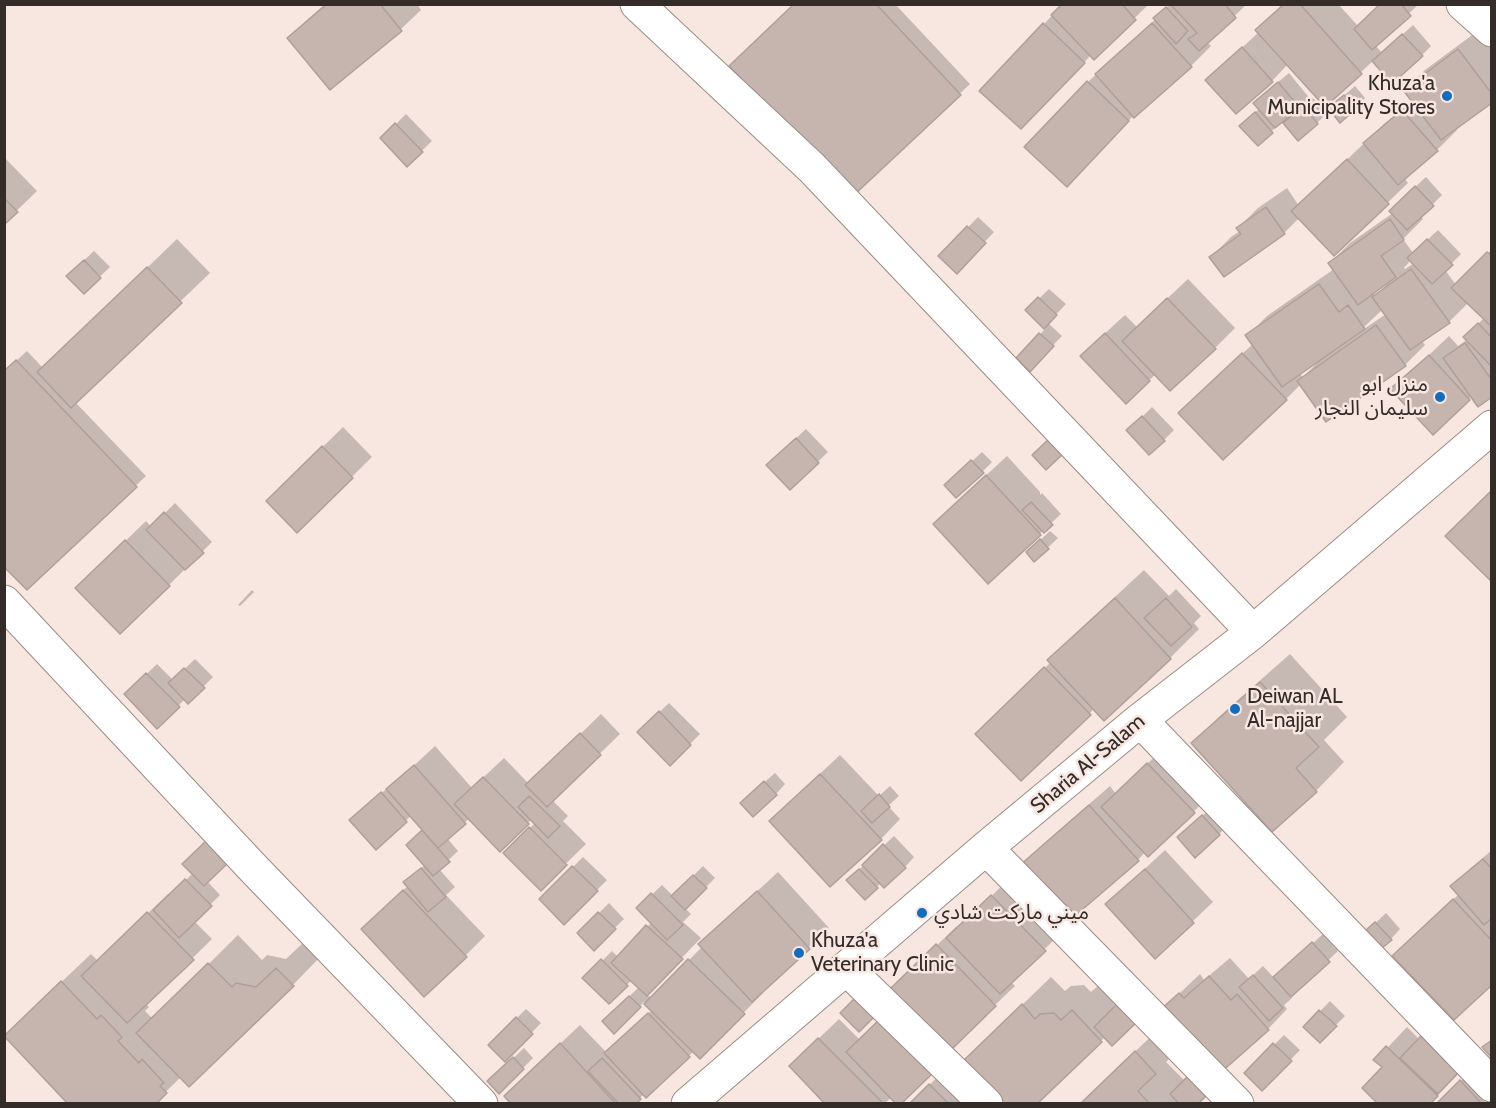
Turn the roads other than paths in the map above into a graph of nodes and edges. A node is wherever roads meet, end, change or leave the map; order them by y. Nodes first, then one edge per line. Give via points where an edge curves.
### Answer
1 (637, 4) edge
2 (1463, 4) edge
3 (1491, 30) edge
4 (1491, 427) edge
5 (4, 602) edge
6 (1253, 632) junction
7 (1140, 720) junction
8 (986, 848) junction
9 (846, 968) junction
10 (1491, 1085) edge
11 (481, 1104) edge
12 (688, 1104) edge
13 (986, 1104) edge
14 (1237, 1104) edge

1 - 6 street via 812,168
2 - 3 street
4 - 6 street, Sharia Al-Salam
5 - 11 street
6 - 7 street, Sharia Al-Salam
7 - 8 street, Sharia Al-Salam
7 - 10 street
8 - 9 street, Sharia Al-Salam
8 - 14 street
9 - 12 street, Sharia Al-Salam
9 - 13 street

